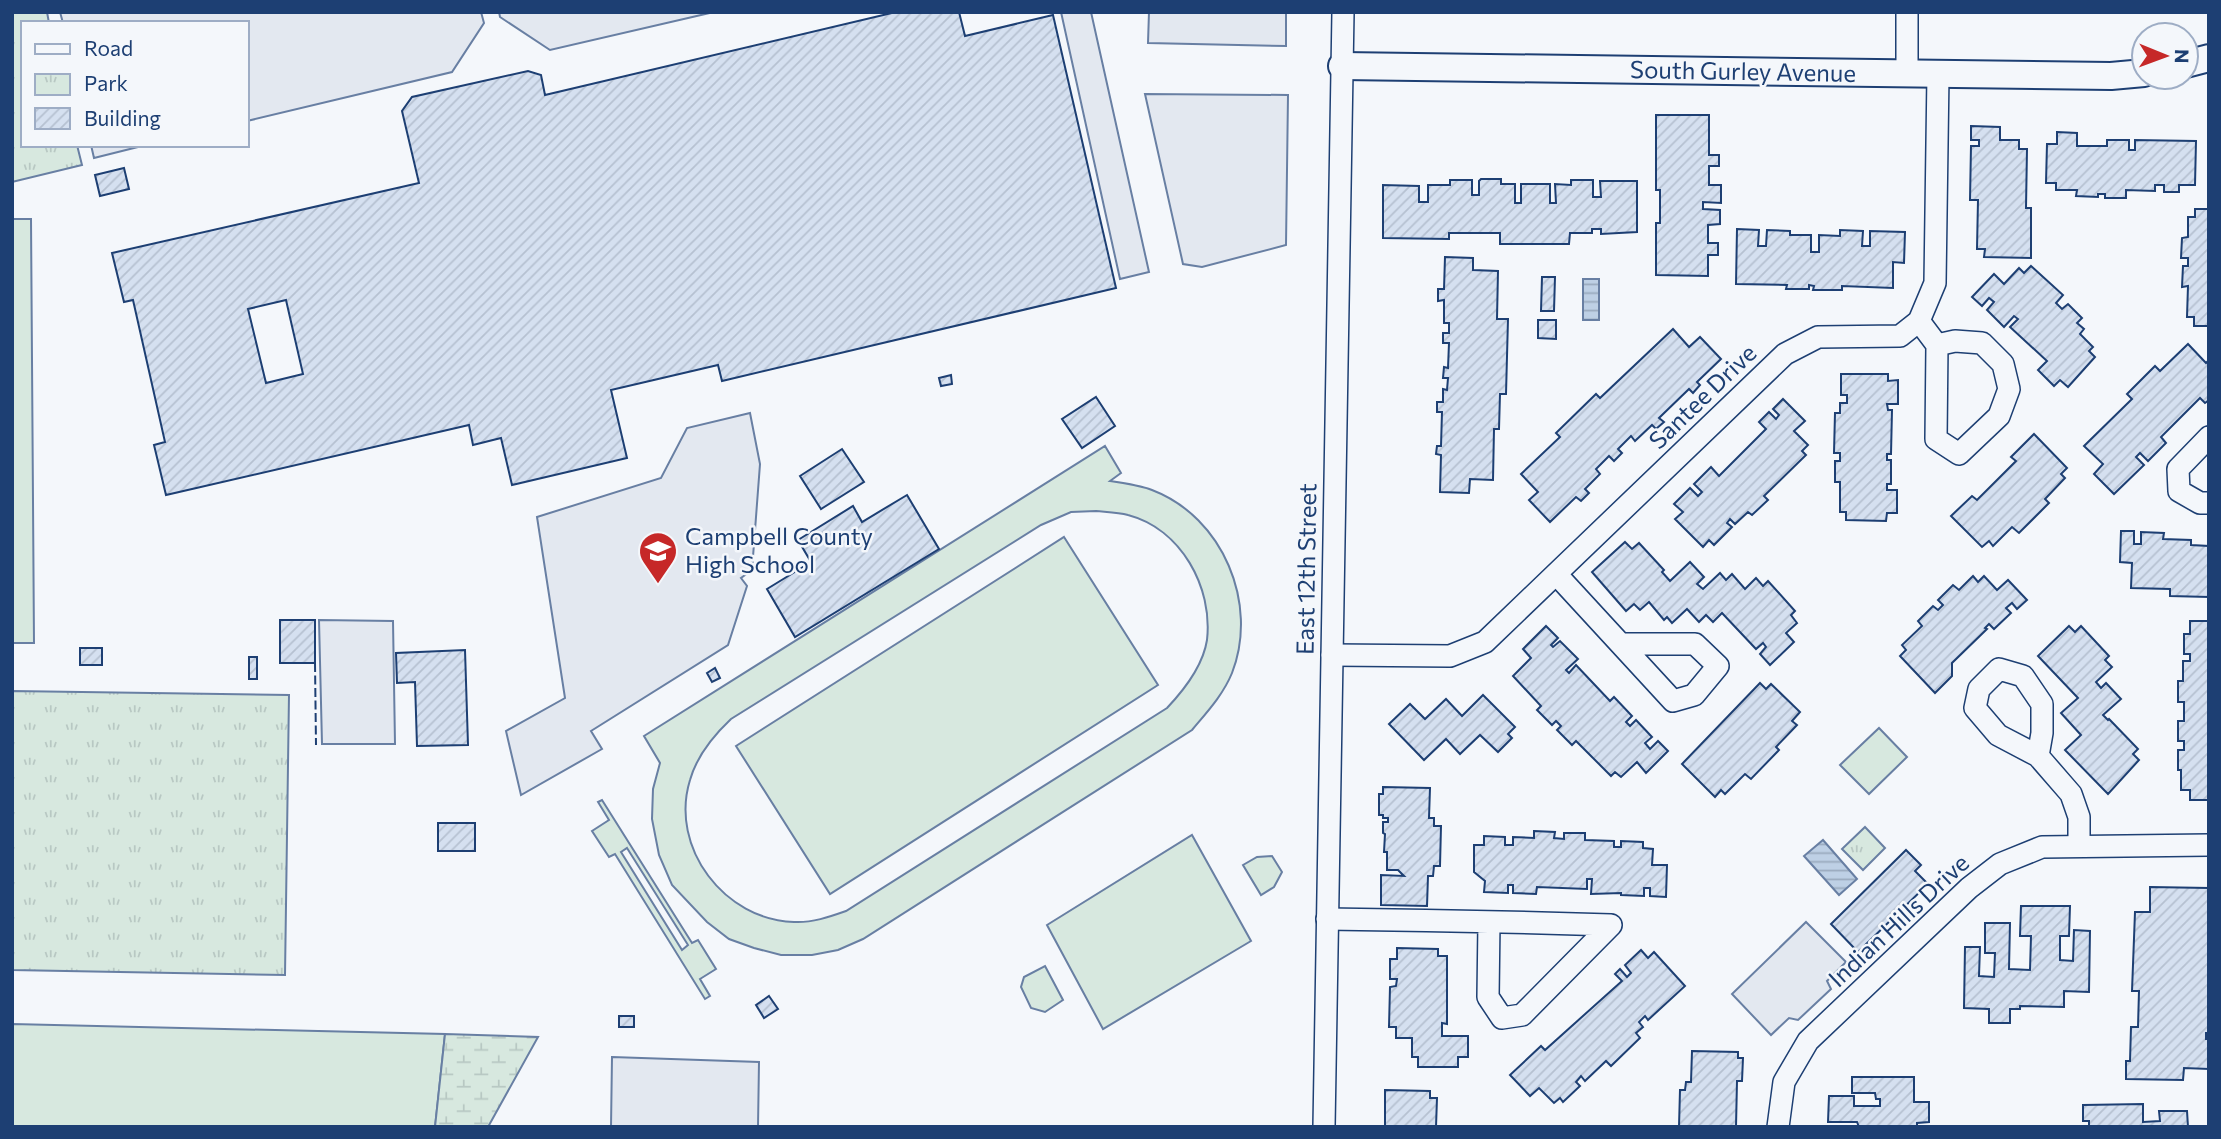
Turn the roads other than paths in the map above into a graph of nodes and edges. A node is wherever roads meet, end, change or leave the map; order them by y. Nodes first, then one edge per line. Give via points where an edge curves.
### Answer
1 (1343, 12) edge
2 (1907, 12) edge
3 (1342, 66) junction
4 (1907, 74) junction
5 (1938, 74) junction
6 (2130, 74) edge
7 (1919, 321) junction
8 (1937, 345) junction
9 (2209, 437) edge
10 (2209, 503) edge
11 (1557, 575) junction
12 (1623, 644) dead end
13 (1332, 655) junction
14 (2038, 756) dead end
15 (2079, 845) junction
16 (2209, 845) edge
17 (1327, 919) junction
18 (1489, 922) junction
19 (1324, 1127) edge
20 (1778, 1127) edge

1 - 3 street, East 12th Street
2 - 4 street
3 - 4 street, South Gurley Avenue
3 - 13 street, East 12th Street
4 - 5 street, South Gurley Avenue
5 - 6 street, South Gurley Avenue
5 - 7 street via 1935,283
7 - 8 street
7 - 11 street, Santee Drive via 1900,336 1818,337 1785,354
8 - 8 street via 1936,439 1959,454 1999,416 2009,389 2003,364 1982,342
9 - 10 street via 2178,468 2179,491
11 - 12 street
11 - 13 street, Santee Drive via 1485,642 1450,656
13 - 17 street, East 12th Street
14 - 15 street via 2071,794 2079,817
15 - 16 street, Indian Hills Drive
15 - 20 street, Indian Hills Drive via 2042,846 2000,864 1969,888 1808,1041 1784,1082
17 - 18 street
17 - 19 street, East 12th Street
18 - 18 street via 1584,924 1611,925 1522,1016 1502,1018 1488,997

